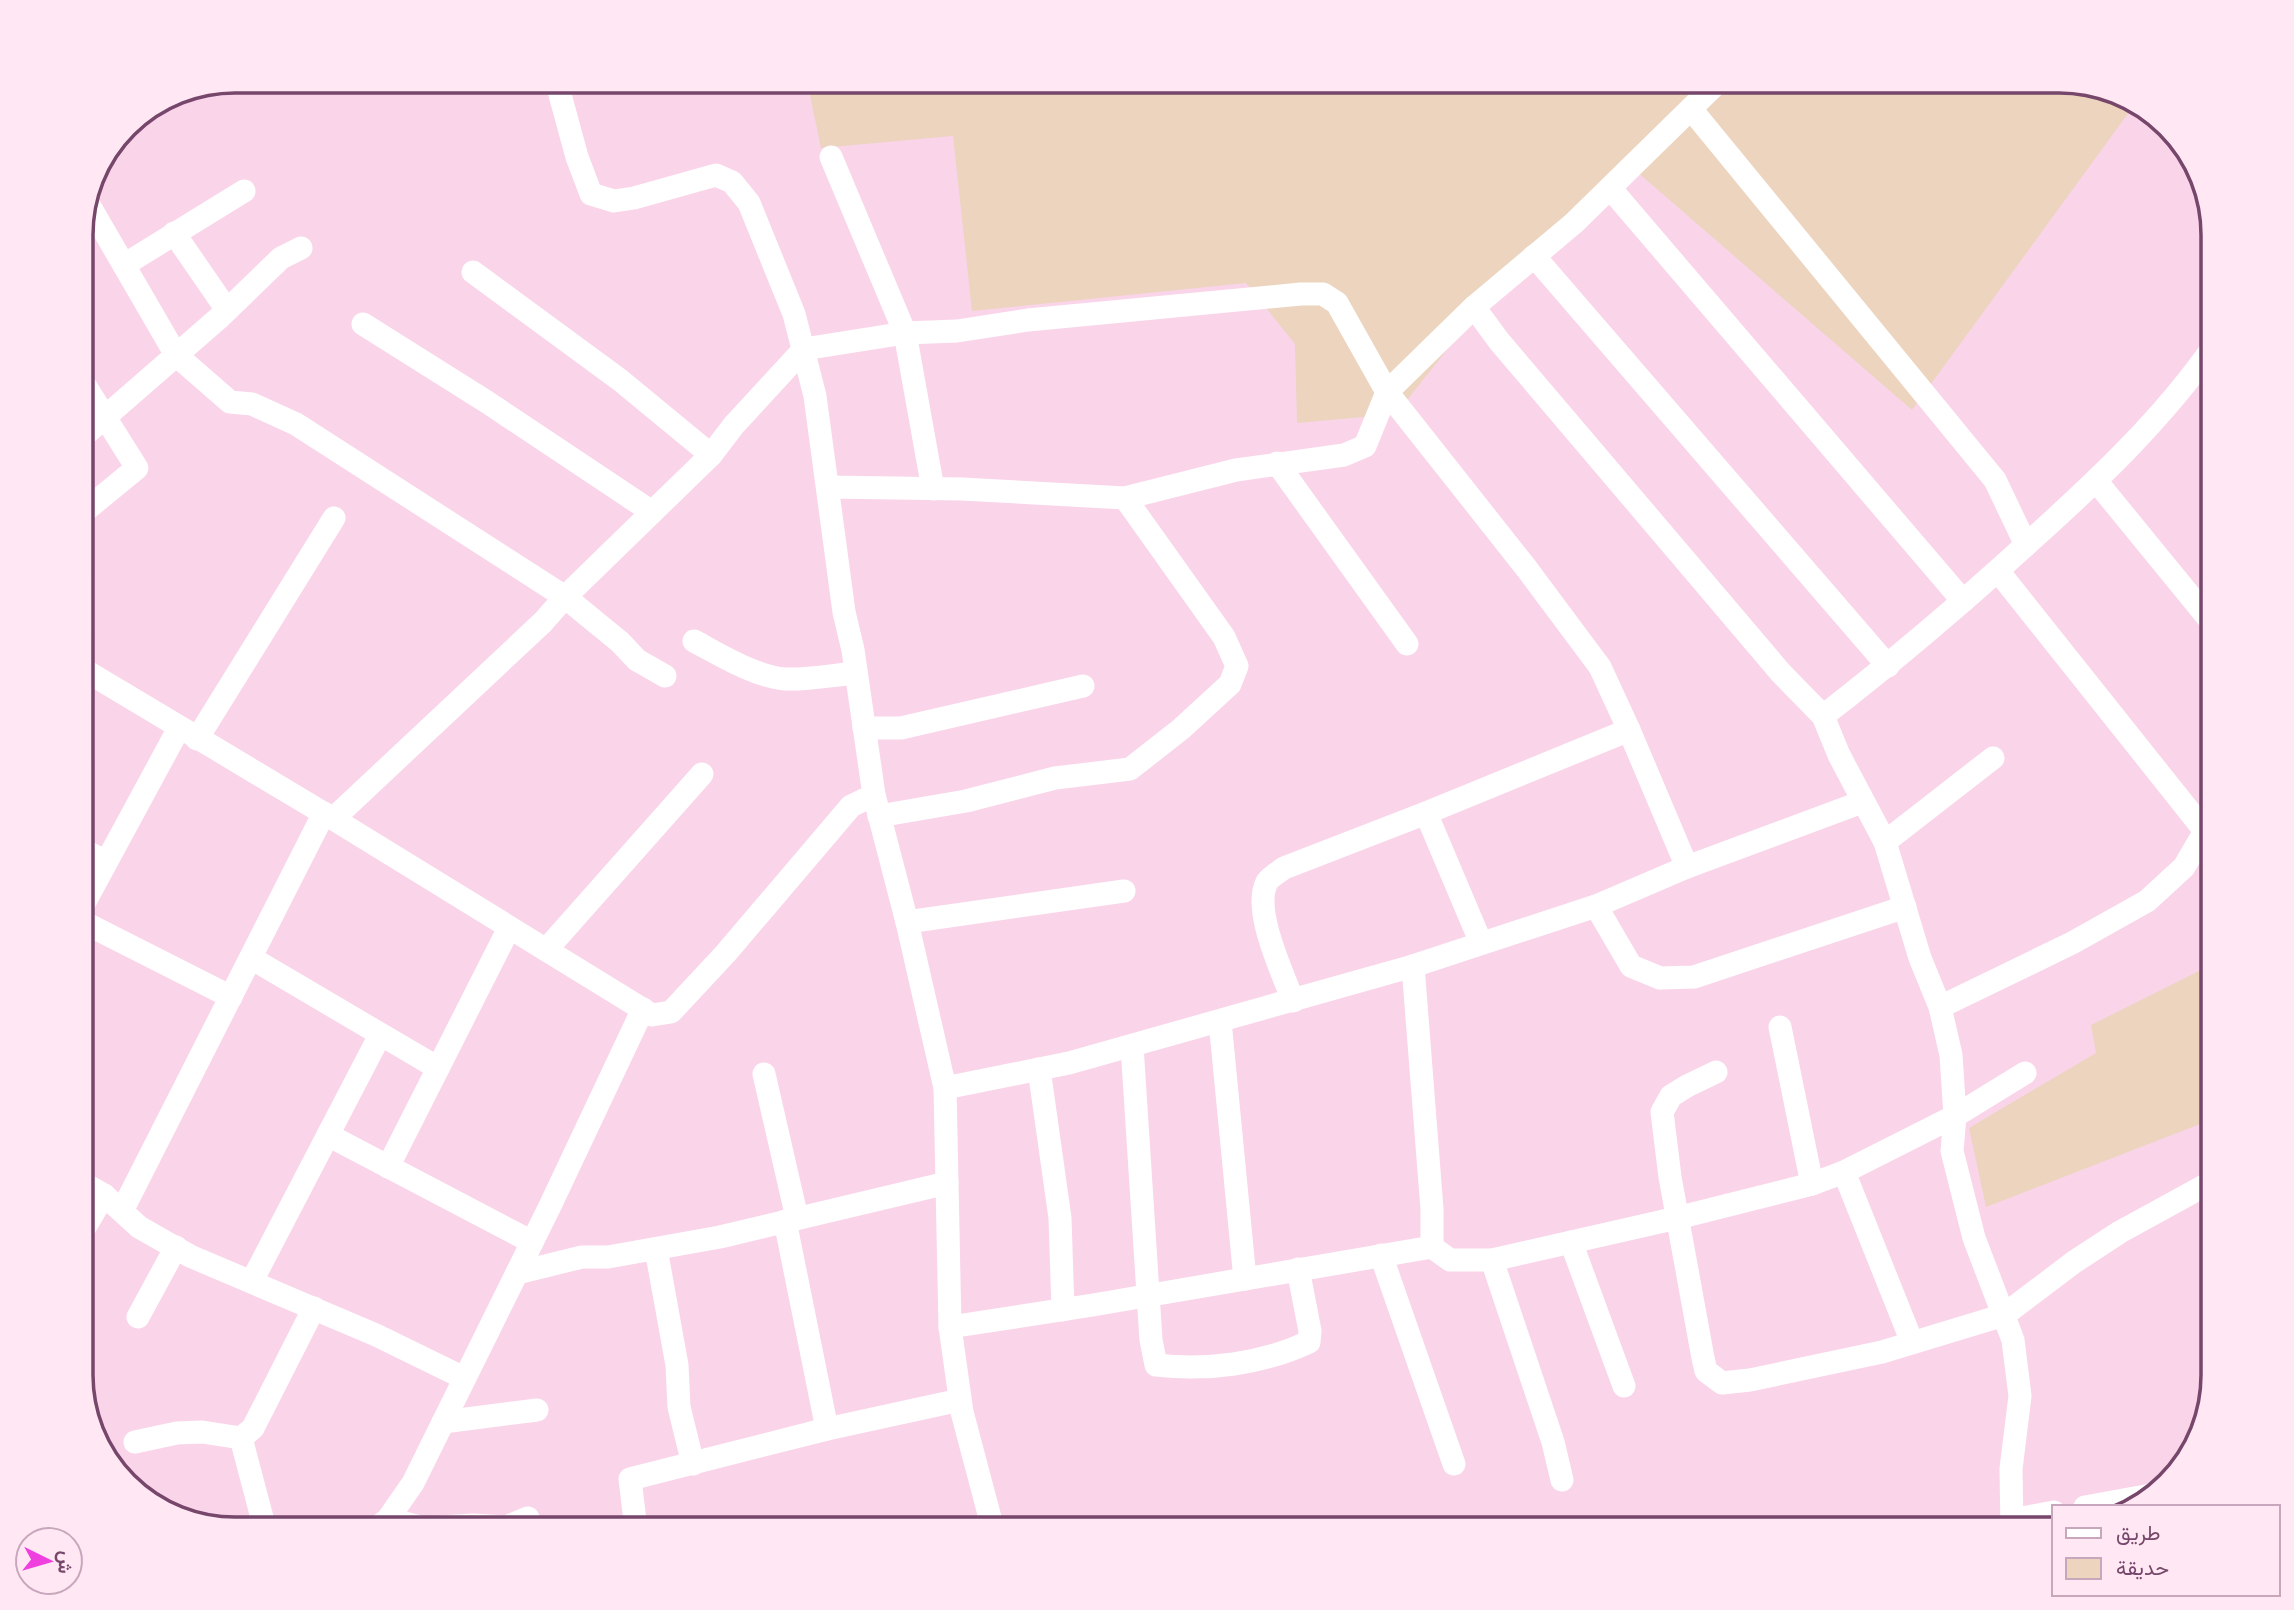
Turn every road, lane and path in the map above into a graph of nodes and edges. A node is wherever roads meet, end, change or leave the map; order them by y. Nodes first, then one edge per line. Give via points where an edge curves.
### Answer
1 (560, 93) edge
2 (1707, 93) edge
3 (1692, 109) junction
4 (831, 157) dead end
5 (1610, 188) junction
6 (244, 191) dead end
7 (94, 214) edge
8 (174, 233) junction
9 (301, 248) dead end
10 (1534, 256) junction
11 (124, 265) junction
12 (473, 272) dead end
13 (1474, 307) junction
14 (227, 310) junction
15 (363, 324) dead end
16 (905, 332) junction
17 (804, 349) junction
18 (176, 355) junction
19 (2201, 365) edge
20 (1387, 392) junction
21 (93, 398) edge
22 (105, 417) junction
23 (93, 428) edge
24 (711, 455) junction
25 (1277, 463) junction
26 (2097, 482) junction
27 (828, 487) junction
28 (933, 489) junction
29 (1125, 498) junction
30 (93, 504) edge
31 (652, 512) junction
32 (334, 518) dead end
33 (2026, 545) junction
34 (1997, 571) junction
35 (565, 597) junction
36 (1963, 601) junction
37 (2201, 608) edge
38 (694, 641) dead end
39 (1407, 644) dead end
40 (1888, 666) junction
41 (856, 673) junction
42 (93, 675) edge
43 (665, 676) dead end
44 (1083, 686) dead end
45 (1824, 716) junction
46 (864, 728) junction
47 (1629, 730) junction
48 (188, 734) junction
49 (1993, 758) dead end
50 (702, 775) dead end
51 (1863, 802) junction
52 (876, 805) junction
53 (1426, 813) junction
54 (328, 816) junction
55 (2201, 818) edge
56 (2201, 840) edge
57 (1885, 842) junction
58 (93, 855) edge
59 (105, 861) junction
60 (1688, 867) junction
61 (93, 885) edge
62 (1124, 891) dead end
63 (1596, 906) junction
64 (1905, 907) junction
65 (907, 922) junction
66 (93, 927) edge
67 (509, 928) junction
68 (1481, 943) junction
69 (546, 950) junction
70 (251, 958) junction
71 (1413, 966) junction
72 (231, 997) junction
73 (1293, 1001) junction
74 (1940, 1007) junction
75 (643, 1009) junction
76 (1220, 1021) junction
77 (1780, 1027) dead end
78 (380, 1035) junction
79 (1132, 1046) junction
80 (438, 1068) junction
81 (1039, 1069) junction
82 (1716, 1072) dead end
83 (2025, 1073) dead end
84 (764, 1074) dead end
85 (944, 1088) junction
86 (1955, 1116) junction
87 (328, 1135) junction
88 (388, 1167) junction
89 (1844, 1172) junction
90 (947, 1183) junction
91 (1812, 1184) junction
92 (2201, 1188) edge
93 (93, 1189) edge
94 (104, 1195) junction
95 (122, 1211) junction
96 (93, 1214) edge
97 (1677, 1218) junction
98 (791, 1220) junction
99 (533, 1242) junction
100 (1571, 1242) junction
101 (176, 1247) junction
102 (1432, 1247) junction
103 (656, 1249) junction
104 (1381, 1255) junction
105 (1492, 1259) junction
106 (1298, 1269) junction
107 (517, 1273) junction
108 (1245, 1279) junction
109 (252, 1281) junction
110 (1149, 1296) junction
111 (314, 1308) junction
112 (1063, 1310) junction
113 (2004, 1315) junction
114 (138, 1317) dead end
115 (950, 1327) junction
116 (1912, 1342) junction
117 (464, 1378) junction
118 (1624, 1386) dead end
119 (960, 1399) junction
120 (537, 1410) dead end
121 (443, 1422) junction
122 (827, 1429) junction
123 (241, 1438) junction
124 (135, 1442) dead end
125 (693, 1464) junction
126 (1454, 1464) dead end
127 (1562, 1479) dead end
128 (2127, 1499) edge
129 (2096, 1505) edge
130 (262, 1517) edge
131 (387, 1517) edge
132 (634, 1517) edge
133 (990, 1517) edge
134 (2012, 1517) edge

1 - 17 street via 590,194 614,201 716,175 732,182 749,203
2 - 3 street
3 - 5 street
3 - 33 street via 1995,480
4 - 16 street
5 - 10 street
5 - 36 street
6 - 8 street
7 - 11 street
8 - 11 street
8 - 14 street
9 - 14 street via 281,258
10 - 13 street
10 - 40 street
11 - 18 street
12 - 24 street via 610,372
13 - 20 street
13 - 45 street via 1781,674
14 - 18 street
15 - 31 street
16 - 17 street
16 - 20 street via 957,331 1028,320 1322,294 1337,303
16 - 28 street
17 - 24 street
17 - 27 street
18 - 22 street
18 - 35 street via 230,402 252,404 296,424
19 - 26 street
20 - 25 street via 1365,446 1345,455
20 - 47 street via 1600,667
21 - 22 street
22 - 23 street
22 - 30 street via 136,468
24 - 31 street
25 - 29 street
25 - 39 street
26 - 33 street
26 - 37 street
27 - 28 street
27 - 41 street
28 - 29 street
29 - 52 street via 1224,637 1237,666 1230,684 1130,769 1055,778 966,802
31 - 35 street
32 - 48 street
33 - 34 street
34 - 36 street
34 - 55 street
35 - 43 street via 637,660
35 - 54 street
36 - 40 street
38 - 41 street via 766,675 798,678
40 - 45 street
41 - 46 street
42 - 48 street
44 - 46 street via 901,728
45 - 51 street
46 - 52 street
47 - 53 street
47 - 60 street
48 - 54 street
48 - 59 street
49 - 57 street
50 - 69 street
51 - 57 street
51 - 60 street
52 - 65 street
52 - 75 street via 851,806 671,1012 652,1015
53 - 68 street
53 - 73 street via 1284,867 1268,881 1264,912
54 - 67 street
54 - 70 street
56 - 74 street via 2184,867 2147,901
57 - 64 street
58 - 59 street
59 - 61 street
60 - 63 street
62 - 65 street
63 - 64 street via 1631,966 1660,978 1694,977
63 - 68 street
64 - 74 street
65 - 85 street
66 - 72 street
67 - 69 street
67 - 80 street
68 - 71 street
69 - 75 street
70 - 72 street
70 - 78 street
71 - 73 street
71 - 102 street
72 - 95 street
73 - 76 street
74 - 86 street via 1951,1055
75 - 99 street
76 - 79 street
76 - 108 street
77 - 91 street
78 - 80 street
78 - 87 street
79 - 81 street
79 - 110 street
80 - 88 street
81 - 85 street
81 - 112 street via 1060,1218
82 - 97 street via 1671,1096 1662,1112
83 - 86 street
84 - 98 street
85 - 90 street
86 - 89 street
86 - 113 street via 1952,1151 1975,1238
87 - 88 street
87 - 109 street
88 - 99 street
89 - 91 street
89 - 116 street
90 - 98 street
90 - 115 street
91 - 97 street
92 - 113 street via 2120,1232
93 - 94 street
94 - 95 street
94 - 96 street
95 - 101 street via 139,1227
97 - 100 street
97 - 116 street via 1706,1371 1722,1382 1750,1380
98 - 103 street
98 - 122 street
99 - 107 street
100 - 105 street
100 - 118 street
101 - 109 street
101 - 114 street
102 - 104 street
102 - 105 street via 1450,1259
103 - 107 street via 608,1258 582,1257
103 - 125 street via 677,1365 679,1407
104 - 106 street
104 - 126 street
105 - 127 street
106 - 108 street
106 - 110 street via 1309,1342 1284,1353 1213,1367 1156,1365
107 - 117 street
108 - 110 street
109 - 111 street
110 - 112 street
111 - 117 street
111 - 123 street via 253,1428
112 - 115 street
113 - 116 street
113 - 134 street via 2013,1340 2020,1396 2011,1469
115 - 119 street
117 - 121 street
119 - 122 street
119 - 133 street
120 - 121 street
121 - 131 street via 413,1483
122 - 125 street
123 - 124 street via 202,1432
123 - 130 street
125 - 132 street via 630,1479
128 - 129 street

